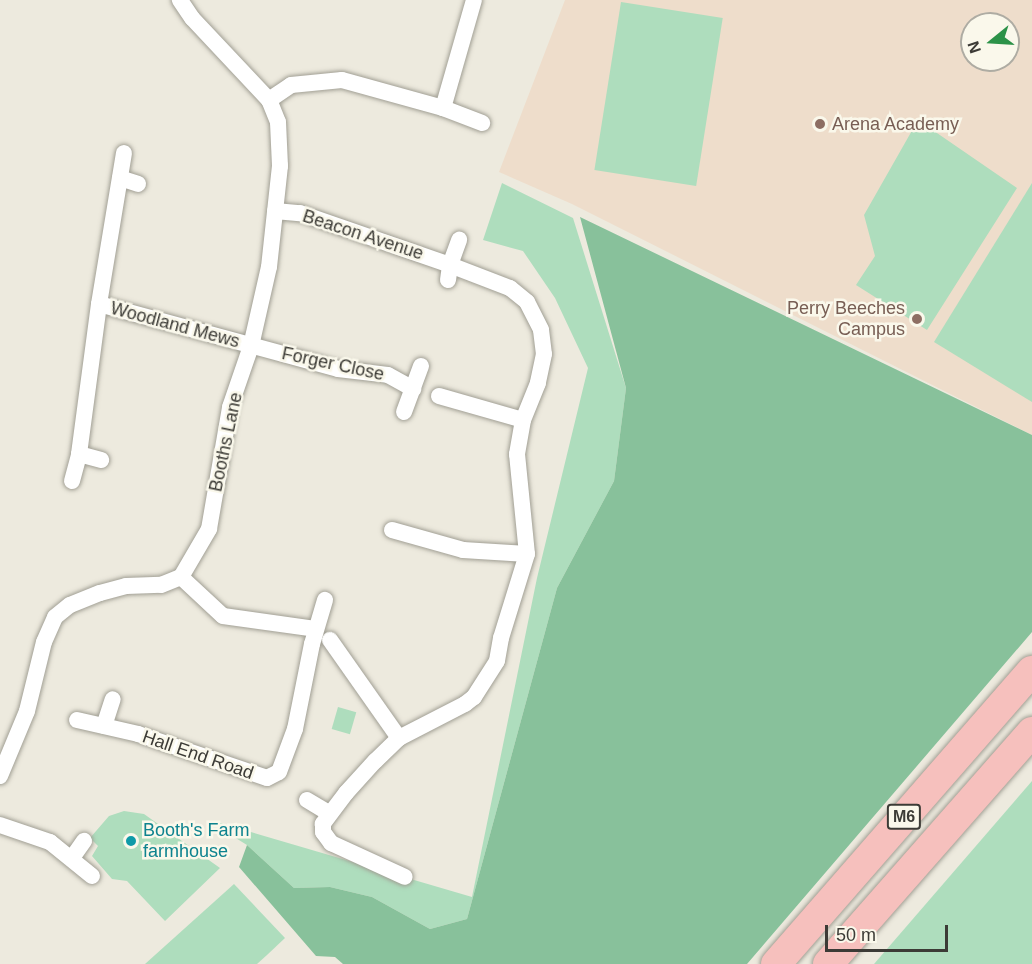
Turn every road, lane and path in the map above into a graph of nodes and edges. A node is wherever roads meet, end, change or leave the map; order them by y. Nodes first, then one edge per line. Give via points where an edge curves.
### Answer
1 (180, 0) edge
2 (474, 0) edge
3 (269, 100) junction
4 (443, 108) junction
5 (482, 123) dead end
6 (124, 153) dead end
7 (120, 178) junction
8 (138, 184) dead end
9 (275, 211) junction
10 (459, 240) dead end
11 (449, 272) junction
12 (99, 304) junction
13 (251, 346) junction
14 (421, 366) dead end
15 (412, 389) junction
16 (439, 396) dead end
17 (404, 412) dead end
18 (523, 420) junction
19 (79, 454) junction
20 (101, 460) dead end
21 (72, 481) dead end
22 (392, 530) dead end
23 (527, 554) junction
24 (181, 577) junction
25 (325, 600) dead end
26 (315, 629) junction
27 (330, 640) dead end
28 (1032, 671) edge
29 (113, 699) dead end
30 (77, 720) dead end
31 (104, 726) junction
32 (1032, 732) edge
33 (399, 738) junction
34 (0, 776) edge
35 (307, 800) dead end
36 (329, 813) junction
37 (0, 818) edge
38 (0, 826) edge
39 (84, 841) dead end
40 (72, 858) junction
41 (92, 876) dead end
42 (405, 877) dead end
43 (776, 964) edge
44 (828, 964) edge

1 - 3 street, Booths Lane via 192,18
2 - 4 street
3 - 4 street via 291,85 342,80
3 - 9 street, Booths Lane via 278,122 280,166
4 - 5 street
6 - 7 street, Woodland Mews
7 - 8 street
7 - 12 street, Woodland Mews
9 - 11 street, Beacon Avenue via 300,213
9 - 13 street, Booths Lane via 269,267
10 - 11 street
11 - 18 street, Beacon Avenue via 510,288 527,302 541,330 542,364
12 - 13 street, Woodland Mews
12 - 19 street, Woodland Mews
13 - 15 street, Forger Close via 338,369 388,375
13 - 24 street, Booths Lane via 230,407 209,529
14 - 15 street
15 - 17 street
16 - 18 street
18 - 23 street, Beacon Avenue via 517,454
19 - 20 street
19 - 21 street, Woodland Mews
22 - 23 street via 463,550
23 - 33 street, Beacon Avenue via 497,661 474,696 460,709
24 - 26 street via 224,616
24 - 34 street via 161,585 126,586 100,593 55,616 44,642 27,711
25 - 26 street, Hall End Road
26 - 31 street, Hall End Road via 295,729 279,772 267,778
27 - 33 street
28 - 43 highway, M6
29 - 31 street
30 - 31 street, Hall End Road
32 - 44 highway, M6
33 - 36 street, Beacon Avenue
35 - 36 street
36 - 42 street via 323,832 332,843
37 - 38 street
38 - 40 street via 50,842
39 - 40 street
40 - 41 street

